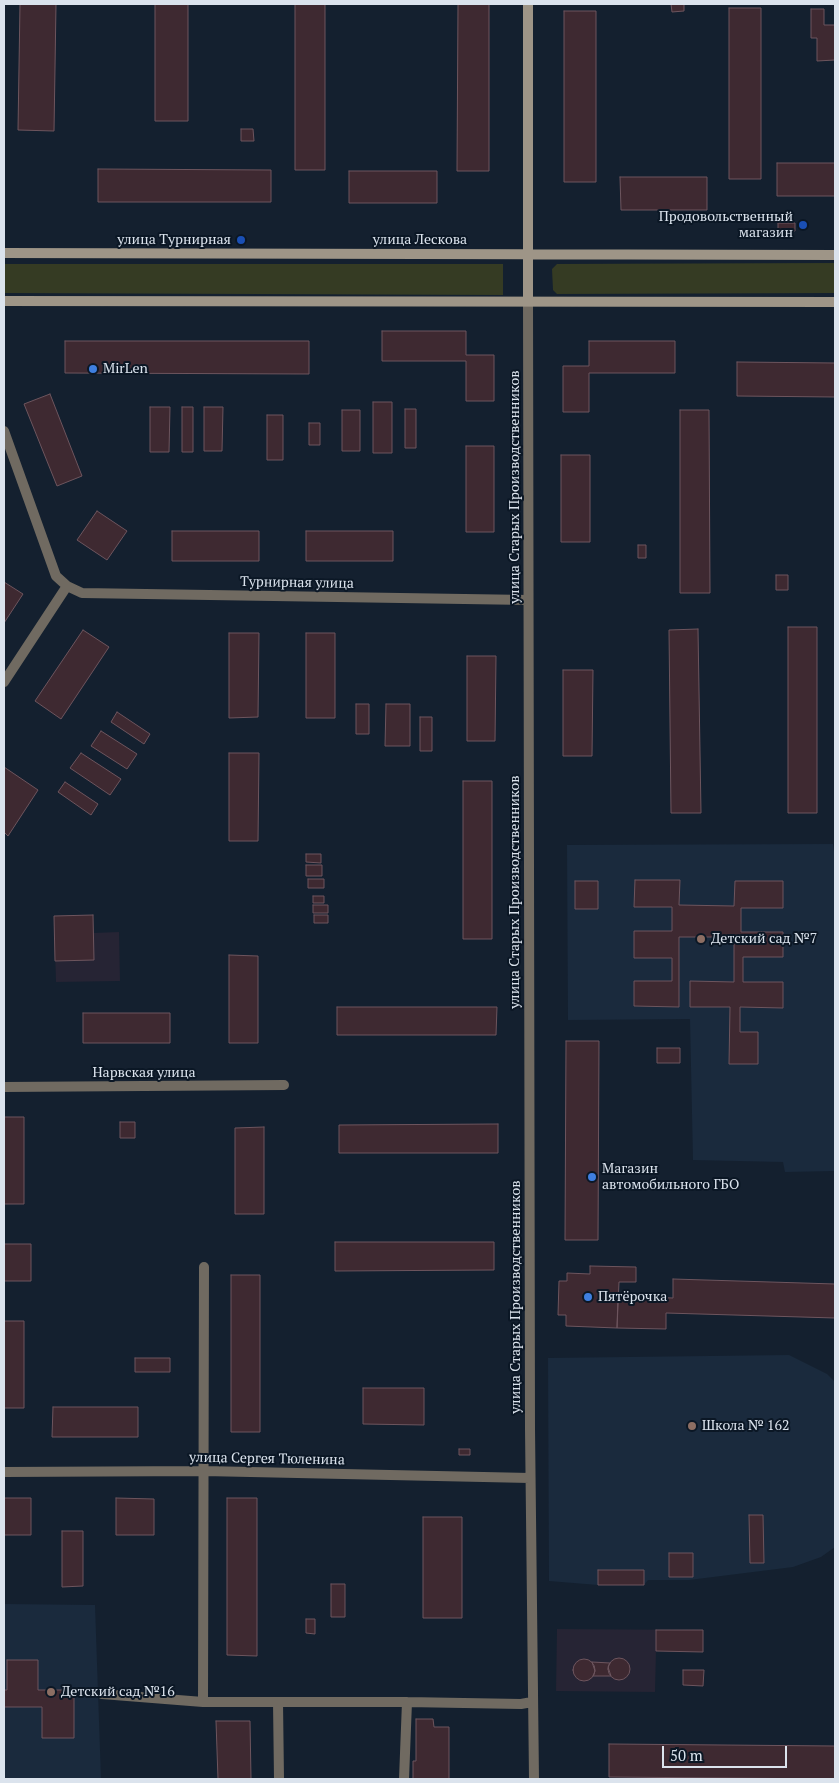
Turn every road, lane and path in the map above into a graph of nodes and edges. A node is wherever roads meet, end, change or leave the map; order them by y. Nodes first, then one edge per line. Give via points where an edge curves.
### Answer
1 (528, 4) edge
2 (4, 253) edge
3 (528, 254) junction
4 (835, 255) edge
5 (4, 301) edge
6 (528, 301) junction
7 (835, 302) edge
8 (4, 431) edge
9 (66, 586) junction
10 (528, 600) junction
11 (4, 682) edge
12 (284, 1086) dead end
13 (4, 1087) edge
14 (204, 1267) dead end
15 (204, 1471) junction
16 (4, 1472) edge
17 (530, 1478) junction
18 (102, 1694) dead end
19 (202, 1702) junction
20 (278, 1702) junction
21 (407, 1702) junction
22 (532, 1702) junction
23 (279, 1779) edge
24 (404, 1779) edge
25 (534, 1779) edge

1 - 3 main road, улица Старых Производственников
2 - 3 main road, улица Лескова
3 - 4 main road, улица Лескова
3 - 6 main road, улица Старых Производственников
5 - 6 main road
6 - 7 main road
6 - 10 street, улица Старых Производственников
8 - 9 street via 51,565
9 - 10 street, Турнирная улица via 82,593
9 - 11 street
10 - 17 street, улица Старых Производственников
12 - 13 street, Нарвская улица
14 - 15 street
15 - 16 street, улица Сергея Тюленина
15 - 17 street, улица Сергея Тюленина
15 - 19 street
17 - 22 street, улица Старых Производственников
18 - 19 street
19 - 20 street
20 - 21 street
20 - 23 street
21 - 22 street
21 - 24 street
22 - 25 street, улица Старых Производственников

